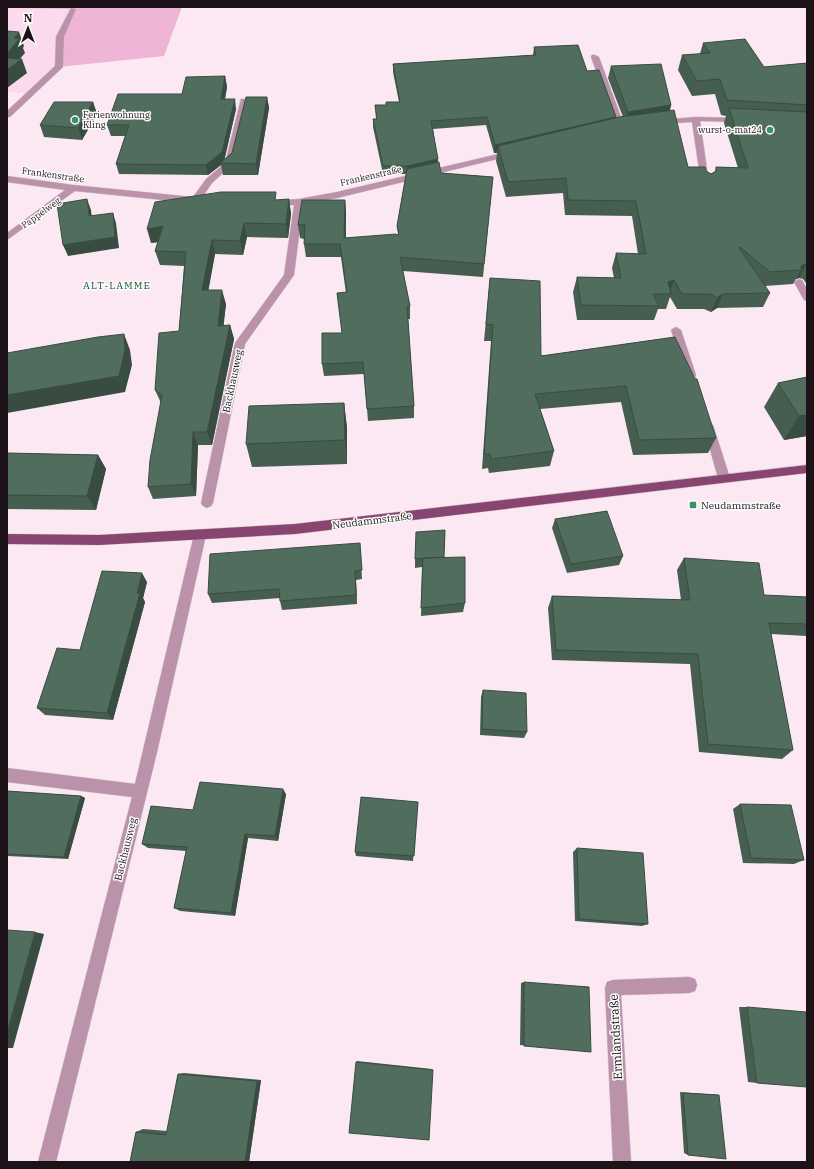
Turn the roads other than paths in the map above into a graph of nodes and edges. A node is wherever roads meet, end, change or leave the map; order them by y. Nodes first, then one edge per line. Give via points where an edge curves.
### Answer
1 (73, 9) dead end
2 (595, 57) dead end
3 (244, 101) edge
4 (7, 115) edge
5 (696, 119) junction
6 (746, 120) edge
7 (652, 123) edge
8 (621, 128) edge
9 (522, 151) edge
10 (7, 179) edge
11 (706, 184) edge
12 (73, 188) junction
13 (299, 202) junction
14 (264, 204) edge
15 (7, 237) edge
16 (799, 282) edge
17 (807, 298) edge
18 (676, 330) dead end
19 (693, 382) edge
20 (705, 419) edge
21 (807, 469) edge
22 (724, 478) junction
23 (207, 503) dead end
24 (200, 535) junction
25 (7, 539) edge
26 (7, 775) edge
27 (140, 791) junction
28 (689, 985) dead end
29 (47, 1162) edge
30 (622, 1162) edge

1 - 4 street via 60,38 59,66
2 - 8 street
3 - 12 street, Frankenstraße via 229,164 209,181 199,201
5 - 6 street
5 - 7 street
5 - 11 street
9 - 13 street, Frankenstraße
10 - 12 street, Frankenstraße
12 - 15 street, Pappelweg
13 - 14 street, Frankenstraße
13 - 23 street, Backhausweg via 289,275 240,343
16 - 17 street
18 - 19 street
20 - 22 street
21 - 22 main road, Neudammstraße
22 - 24 main road, Neudammstraße via 295,529
24 - 25 main road, Neudammstraße via 99,540
24 - 27 street, Backhausweg
26 - 27 street
27 - 29 street, Backhausweg
28 - 30 street, Ermlandstraße via 613,988

